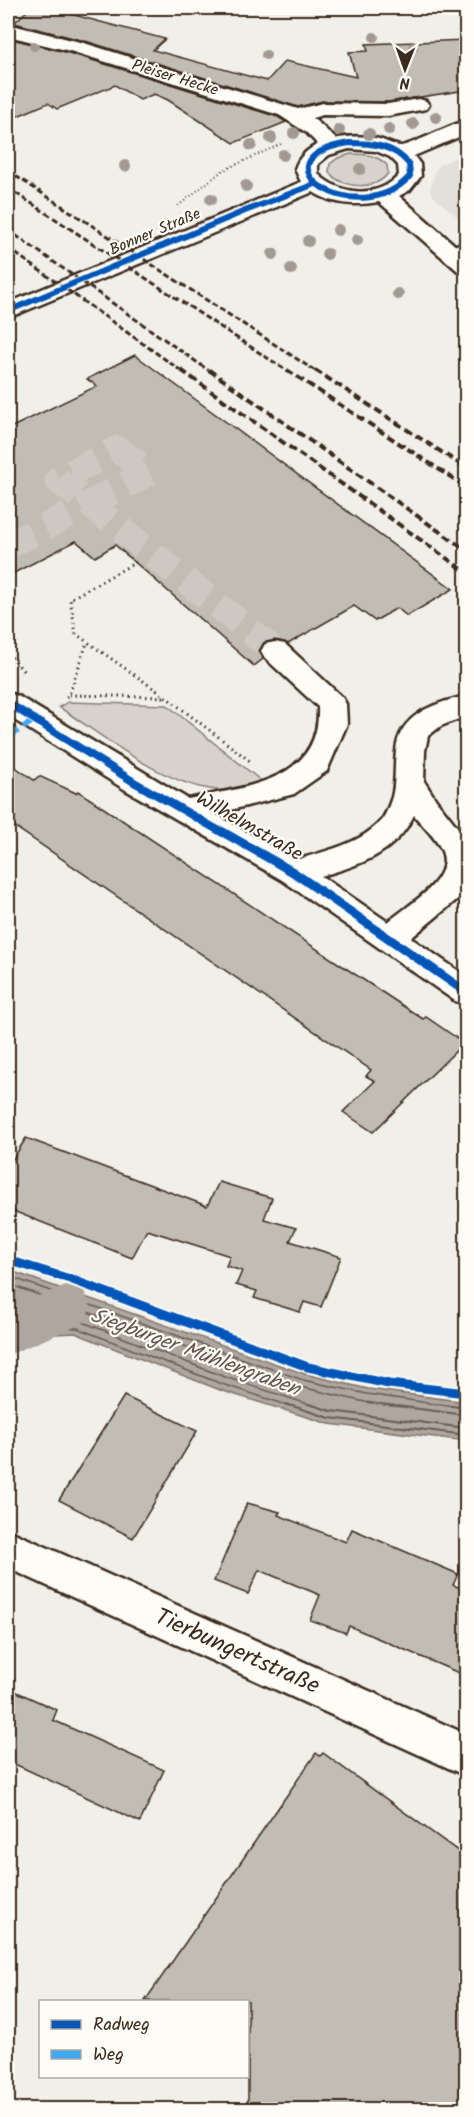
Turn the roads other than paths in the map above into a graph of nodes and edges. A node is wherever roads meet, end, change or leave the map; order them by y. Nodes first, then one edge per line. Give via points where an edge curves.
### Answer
1 (8, 30) edge
2 (419, 105) dead end
3 (296, 116) junction
4 (466, 128) edge
5 (332, 146) junction
6 (399, 154) junction
7 (315, 184) junction
8 (382, 194) junction
9 (462, 256) edge
10 (8, 310) edge
11 (275, 651) tunnel mouth
12 (8, 703) edge
13 (466, 706) edge
14 (410, 782) junction
15 (184, 811) junction
16 (293, 872) junction
17 (464, 884) edge
18 (388, 939) junction
19 (466, 992) edge
20 (8, 1549) edge
21 (466, 1755) edge

1 - 3 street, Pleiser Hecke via 77,47
2 - 3 street via 388,110 323,109
3 - 5 street, Pleiser Hecke
4 - 6 street
5 - 6 street via 368,143
5 - 7 street via 316,153 308,163 307,174
6 - 8 street via 410,164 410,176 400,187
7 - 8 street via 346,196
7 - 10 street, Bonner Straße
8 - 9 street
11 - 15 street via 332,704 333,724 317,764 284,787
12 - 15 street, Wilhelmstraße
13 - 14 street via 440,713 418,727 410,746
14 - 16 street via 391,830 370,847
14 - 17 street via 425,808 454,843
15 - 16 street, Wilhelmstraße
16 - 18 street, Wilhelmstraße
17 - 18 street
18 - 19 street, Wilhelmstraße
20 - 21 street, Tierbungertstraße

